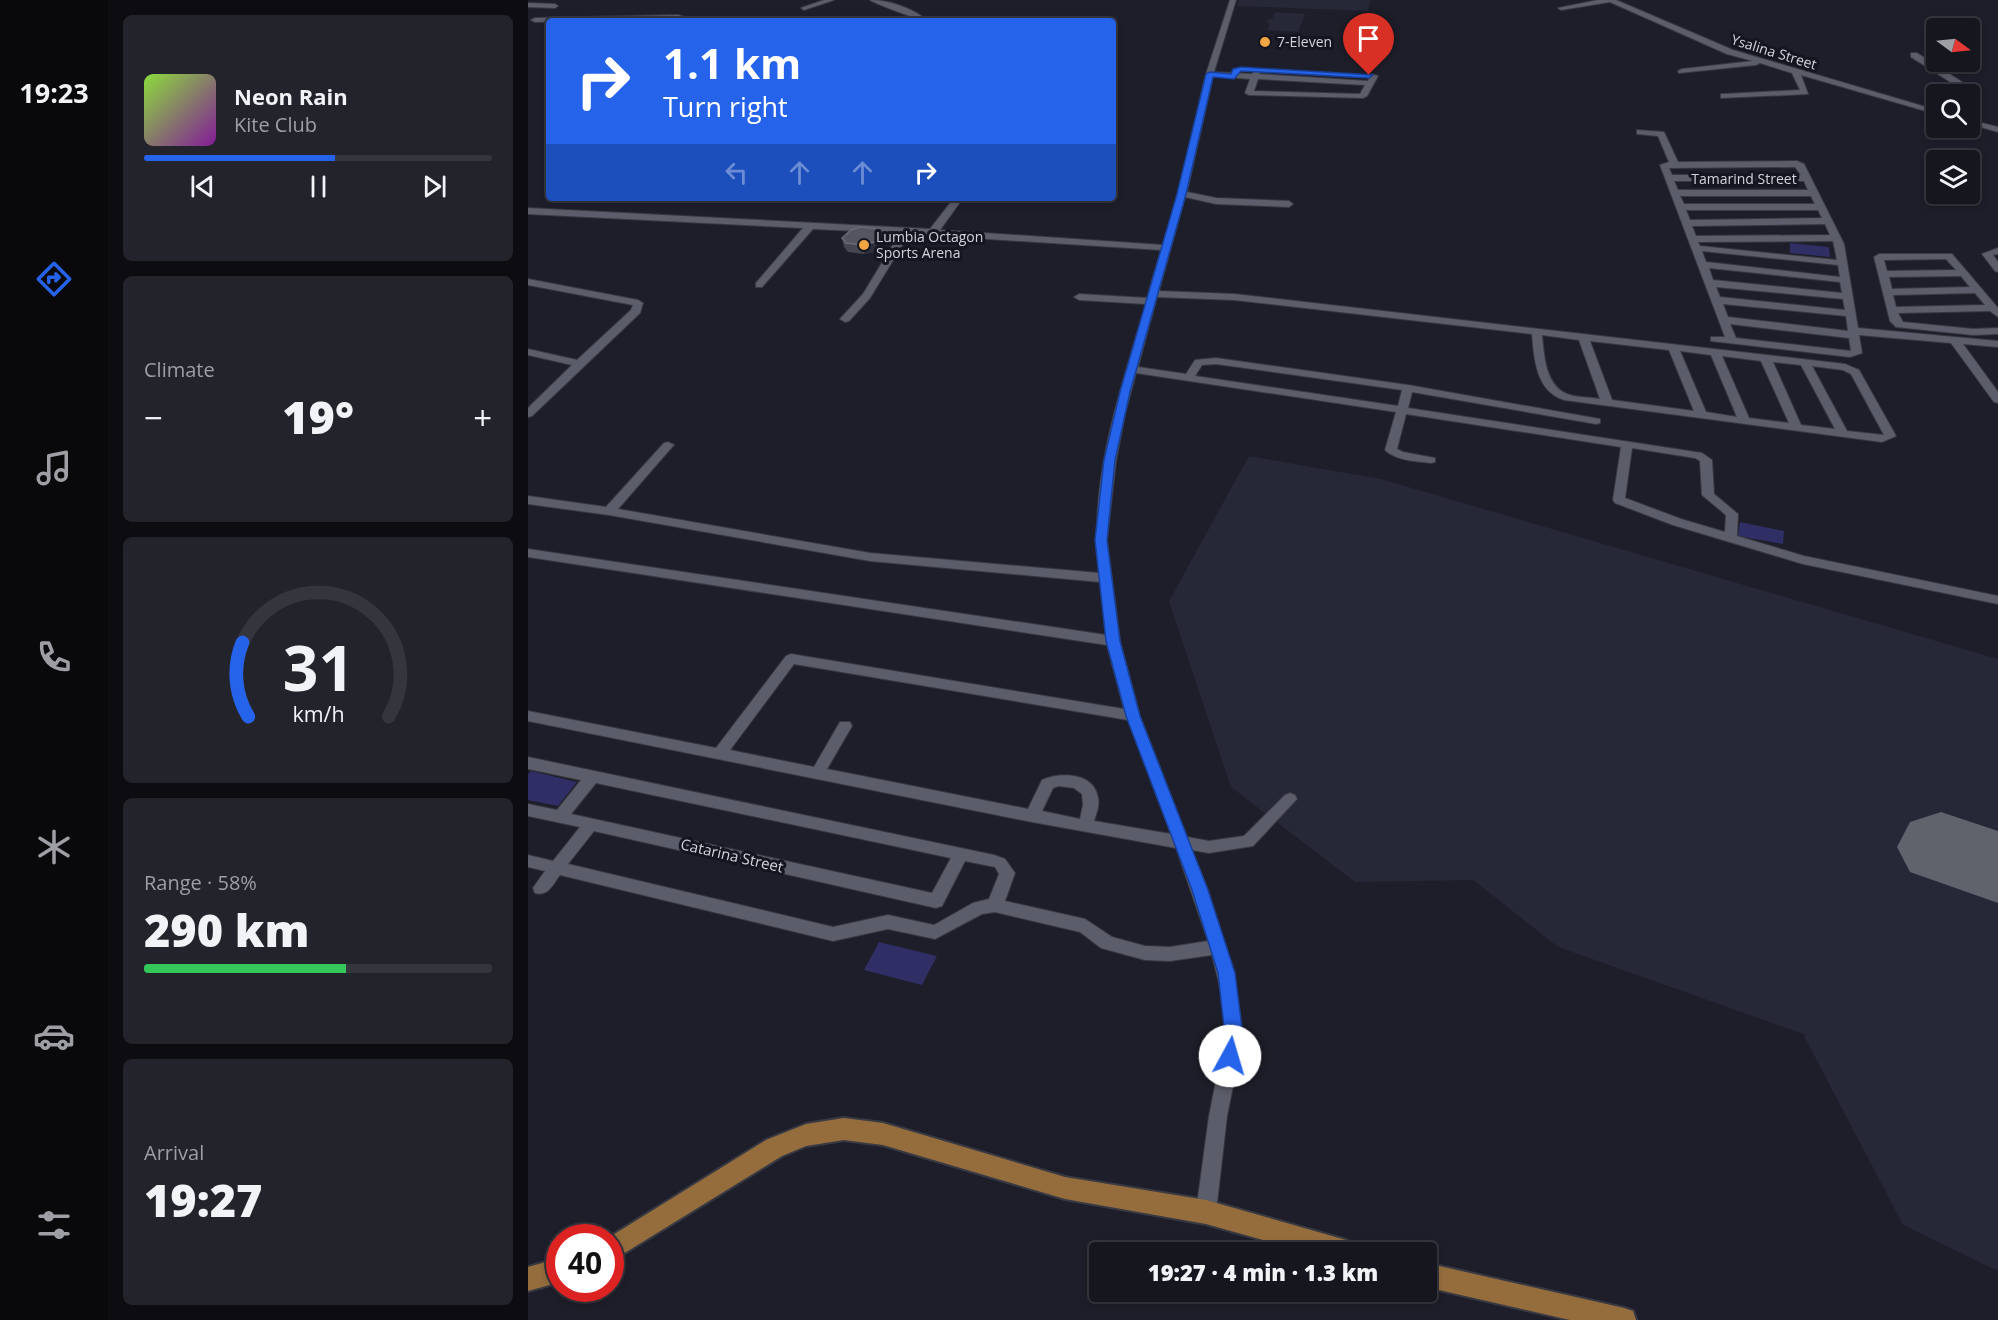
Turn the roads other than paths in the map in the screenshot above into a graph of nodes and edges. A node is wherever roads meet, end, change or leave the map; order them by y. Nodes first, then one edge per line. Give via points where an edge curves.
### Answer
1 (831, 0) edge
2 (873, 0) edge
3 (1233, 0) edge
4 (1611, 0) edge
5 (528, 5) edge
6 (804, 8) dead end
7 (1561, 8) dead end
8 (631, 18) edge
9 (682, 18) edge
10 (920, 18) edge
11 (546, 20) edge
12 (1914, 55) dead end
13 (1758, 62) junction
14 (1682, 72) dead end
15 (1797, 73) junction
16 (1210, 74) junction
17 (1255, 74) junction
18 (1959, 84) edge
19 (1724, 96) dead end
20 (1926, 104) edge
21 (1919, 108) junction
22 (1926, 110) edge
23 (1980, 125) edge
24 (1998, 130) edge
25 (1640, 132) dead end
26 (1674, 164) junction
27 (1669, 178) junction
28 (1806, 178) junction
29 (1675, 193) junction
30 (1814, 193) junction
31 (1182, 194) junction
32 (957, 201) edge
33 (1289, 204) dead end
34 (1680, 207) junction
35 (1820, 207) junction
36 (529, 212) edge
37 (1827, 221) junction
38 (1686, 223) junction
39 (810, 226) junction
40 (906, 231) junction
41 (933, 232) junction
42 (1836, 238) junction
43 (1695, 243) junction
44 (1166, 248) junction
45 (1998, 251) edge
46 (1843, 264) junction
47 (1703, 265) junction
48 (1998, 269) edge
49 (1965, 273) junction
50 (1884, 274) junction
51 (1845, 280) junction
52 (528, 282) edge
53 (1710, 283) junction
54 (759, 285) dead end
55 (1979, 290) junction
56 (1888, 292) junction
57 (1153, 294) junction
58 (1079, 297) dead end
59 (1848, 297) junction
60 (1716, 300) junction
61 (1892, 310) junction
62 (1996, 311) edge
63 (1851, 314) junction
64 (845, 319) dead end
65 (1724, 320) junction
66 (1998, 331) edge
67 (1538, 334) junction
68 (1854, 334) junction
69 (1584, 339) junction
70 (1715, 339) dead end
71 (1732, 341) junction
72 (1998, 344) edge
73 (1958, 345) junction
74 (1674, 349) junction
75 (1998, 350) edge
76 (528, 352) edge
77 (1716, 354) junction
78 (1766, 359) junction
79 (1805, 363) junction
80 (579, 364) junction
81 (1131, 369) junction
82 (1189, 377) junction
83 (1408, 388) junction
84 (1998, 400) edge
85 (1608, 402) junction
86 (1401, 409) junction
87 (528, 414) edge
88 (1702, 416) junction
89 (1744, 420) junction
90 (1596, 421) dead end
91 (1796, 427) junction
92 (1843, 434) junction
93 (1627, 444) junction
94 (668, 445) dead end
95 (1431, 460) dead end
96 (528, 500) edge
97 (609, 511) junction
98 (1731, 538) junction
99 (528, 554) edge
100 (1104, 578) junction
101 (1998, 600) edge
102 (1113, 641) junction
103 (528, 716) edge
104 (1133, 716) junction
105 (845, 726) dead end
106 (720, 753) junction
107 (528, 763) edge
108 (818, 773) junction
109 (592, 777) junction
110 (1290, 800) dead end
111 (528, 810) edge
112 (1032, 816) junction
113 (560, 817) junction
114 (591, 824) junction
115 (1085, 826) junction
116 (1179, 841) junction
117 (961, 854) junction
118 (528, 861) edge
119 (557, 868) junction
120 (541, 888) dead end
121 (995, 905) junction
122 (1217, 947) junction
123 (1206, 1212) junction
124 (624, 1241) edge
125 (1311, 1242) edge
126 (546, 1274) edge
127 (1437, 1278) edge
128 (528, 1279) edge
129 (1624, 1320) edge

1 - 6 street
2 - 10 street
3 - 16 street
4 - 7 street
4 - 13 street, Ysalina Street
5 - 11 street via 555,6 536,20
8 - 9 street
12 - 18 street
13 - 14 street
13 - 15 street, Ysalina Street
15 - 19 street via 1805,92
15 - 21 street, Ysalina Street
16 - 17 street
16 - 31 street
17 - 17 street via 1249,93 1360,96 1369,83
20 - 21 street
21 - 22 street, Ysalina Street
23 - 24 street
25 - 26 street via 1661,134
26 - 27 street via 1664,166
26 - 28 street via 1797,164
27 - 28 street
27 - 29 street
28 - 30 street
29 - 30 street, Tamarind Street
29 - 34 street
30 - 35 street
31 - 33 street via 1216,201
31 - 44 street
32 - 41 street
34 - 35 street
34 - 38 street
35 - 37 street
36 - 39 street
37 - 38 street
37 - 42 street
38 - 43 street
39 - 40 street
39 - 54 street
40 - 41 street
40 - 64 street via 867,296
41 - 44 street
42 - 43 street
42 - 46 street
43 - 46 street
43 - 47 street
44 - 57 street
45 - 48 street via 1987,254
46 - 51 street
47 - 51 street
47 - 53 street
49 - 50 street
49 - 50 street via 1954,258 1944,255 1880,257
49 - 55 street
50 - 56 street
51 - 59 street
52 - 80 street via 638,303 636,311
53 - 59 street
53 - 60 street
55 - 56 street
55 - 62 street
56 - 61 street
57 - 58 street
57 - 67 street via 1196,294
57 - 81 street
59 - 63 street
60 - 63 street
60 - 65 street
61 - 62 street
61 - 66 street via 1900,325
63 - 68 street
65 - 68 street
65 - 71 street
67 - 69 street
67 - 85 street via 1541,369 1550,388 1564,397
68 - 71 street via 1854,354
68 - 73 street
69 - 74 street
69 - 85 street
70 - 71 street
72 - 73 street
73 - 75 street
73 - 84 street
74 - 77 street
74 - 88 street
76 - 80 street
77 - 78 street
77 - 89 street
78 - 79 street
78 - 91 street
79 - 92 street
79 - 92 street via 1845,367 1855,372 1890,436 1882,439
80 - 87 street
81 - 82 street
81 - 100 street via 1104,503
82 - 83 street via 1196,365 1205,360
82 - 86 street
83 - 86 street
83 - 90 street
85 - 88 street
86 - 93 street
86 - 95 street via 1391,450
88 - 89 street
89 - 91 street
91 - 92 street
93 - 98 street via 1703,458 1707,465 1708,495 1732,514
93 - 98 street via 1618,500
94 - 97 street
96 - 97 street
97 - 100 street via 870,557
98 - 101 street via 1803,560
99 - 102 street
100 - 102 street
102 - 104 street
103 - 106 street
104 - 106 street via 791,659
104 - 116 street
105 - 108 street
106 - 108 street
107 - 109 street
108 - 112 street
109 - 113 street
109 - 117 street
110 - 116 street via 1248,842 1209,847
111 - 113 street, Catarina Street
112 - 115 street
112 - 115 street via 1047,784 1060,779 1075,782 1090,793
113 - 114 street, Catarina Street
114 - 117 street, Catarina Street via 936,901
114 - 119 street
115 - 116 street
116 - 122 street via 1200,890
117 - 121 street via 994,861 1005,868 1006,880
118 - 119 street
119 - 120 street
119 - 121 street via 833,934 888,922 935,932 979,908
121 - 122 street via 1084,926 1107,943 1145,953 1170,954
122 - 123 street via 1226,973 1234,1036 1218,1116
123 - 124 main road via 1065,1188 883,1134 844,1129 806,1135 774,1148
123 - 125 main road
126 - 128 main road
127 - 129 main road

